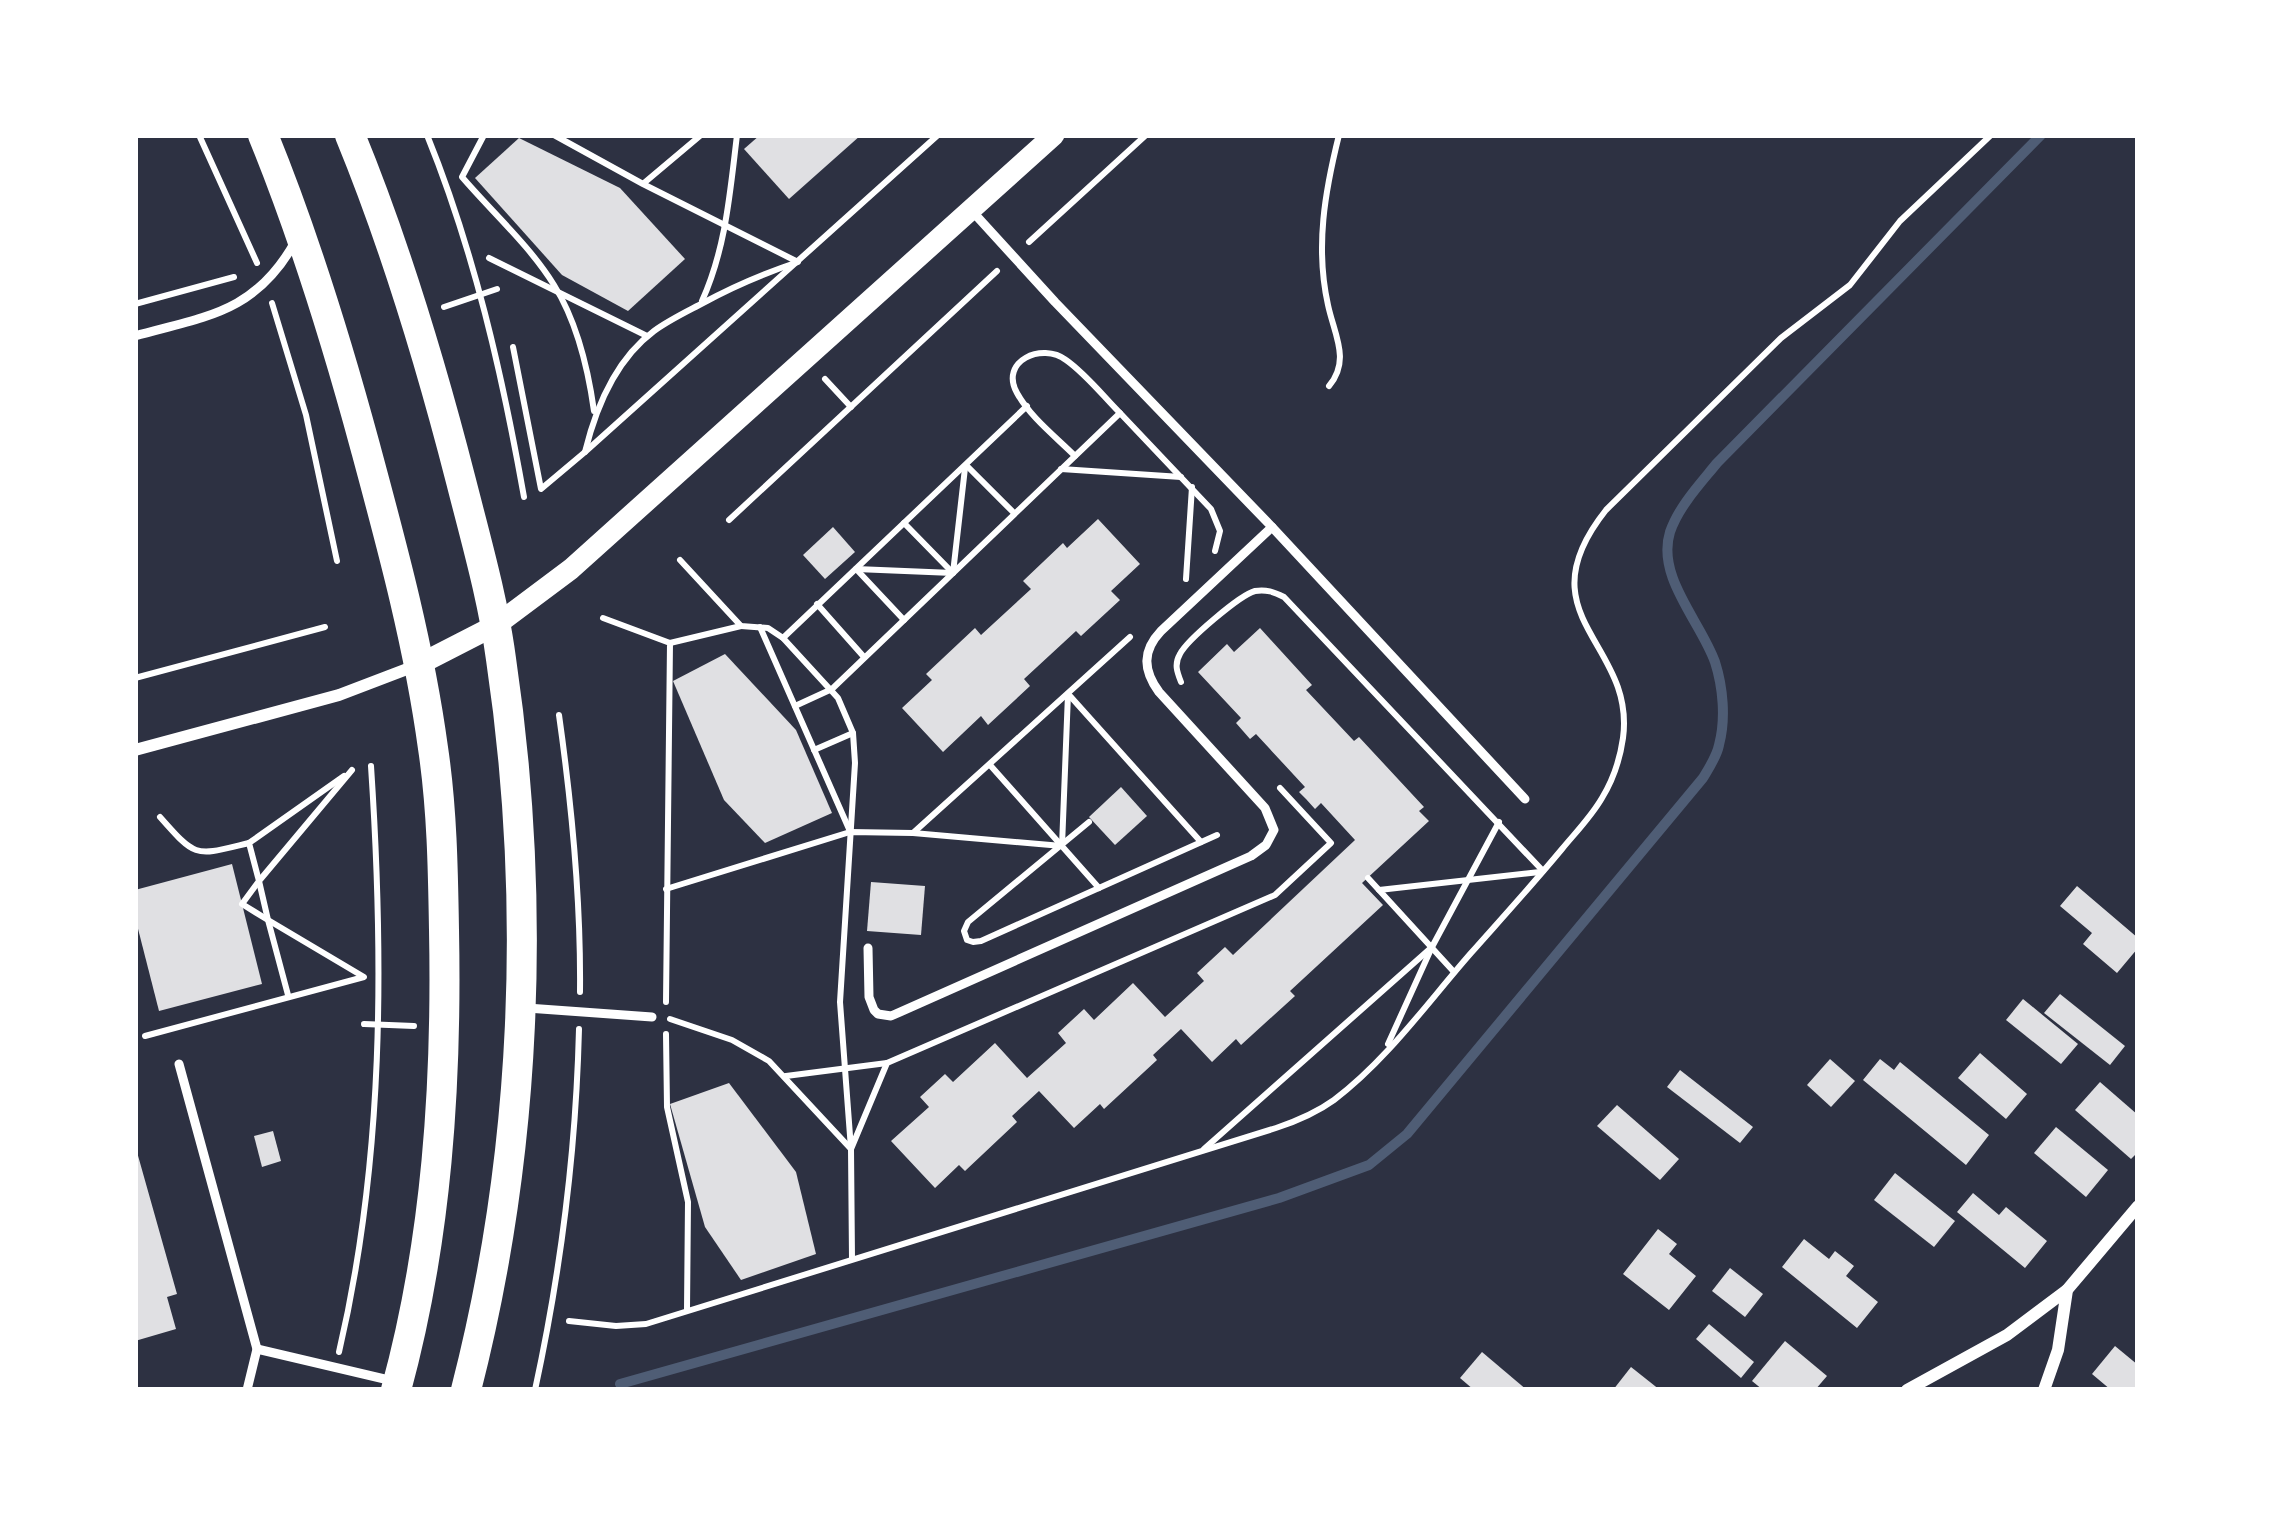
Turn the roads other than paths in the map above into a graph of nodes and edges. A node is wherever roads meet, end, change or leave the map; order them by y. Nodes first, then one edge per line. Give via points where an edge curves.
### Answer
1 (262, 135) edge
2 (350, 135) edge
3 (1054, 135) edge
4 (971, 210) junction
5 (301, 232) junction
6 (135, 336) edge
7 (1272, 527) junction
8 (496, 625) junction
9 (420, 664) junction
10 (135, 750) edge
11 (1525, 800) dead end
12 (868, 948) dead end
13 (521, 1008) junction
14 (652, 1018) dead end
15 (179, 1064) dead end
16 (2138, 1206) edge
17 (2067, 1290) junction
18 (257, 1349) junction
19 (397, 1386) edge
20 (247, 1390) edge
21 (466, 1390) edge
22 (1907, 1390) edge
23 (2044, 1390) edge

1 - 5 main road
2 - 8 main road via 415,317
3 - 4 street
4 - 7 lane
4 - 8 street via 572,569
5 - 6 lane via 265,283 231,308
5 - 9 main road
7 - 11 lane
7 - 12 lane via 1161,631 1146,658 1159,692 1269,814 1274,830 1267,845 891,1016 871,1004
8 - 9 street
8 - 13 main road via 517,803
9 - 10 street via 339,695
9 - 19 main road via 439,800 445,1027 434,1193
13 - 14 lane
13 - 21 main road via 498,1231
15 - 18 lane
16 - 17 street
17 - 22 street via 2007,1335
17 - 23 street
18 - 19 lane
18 - 20 lane

